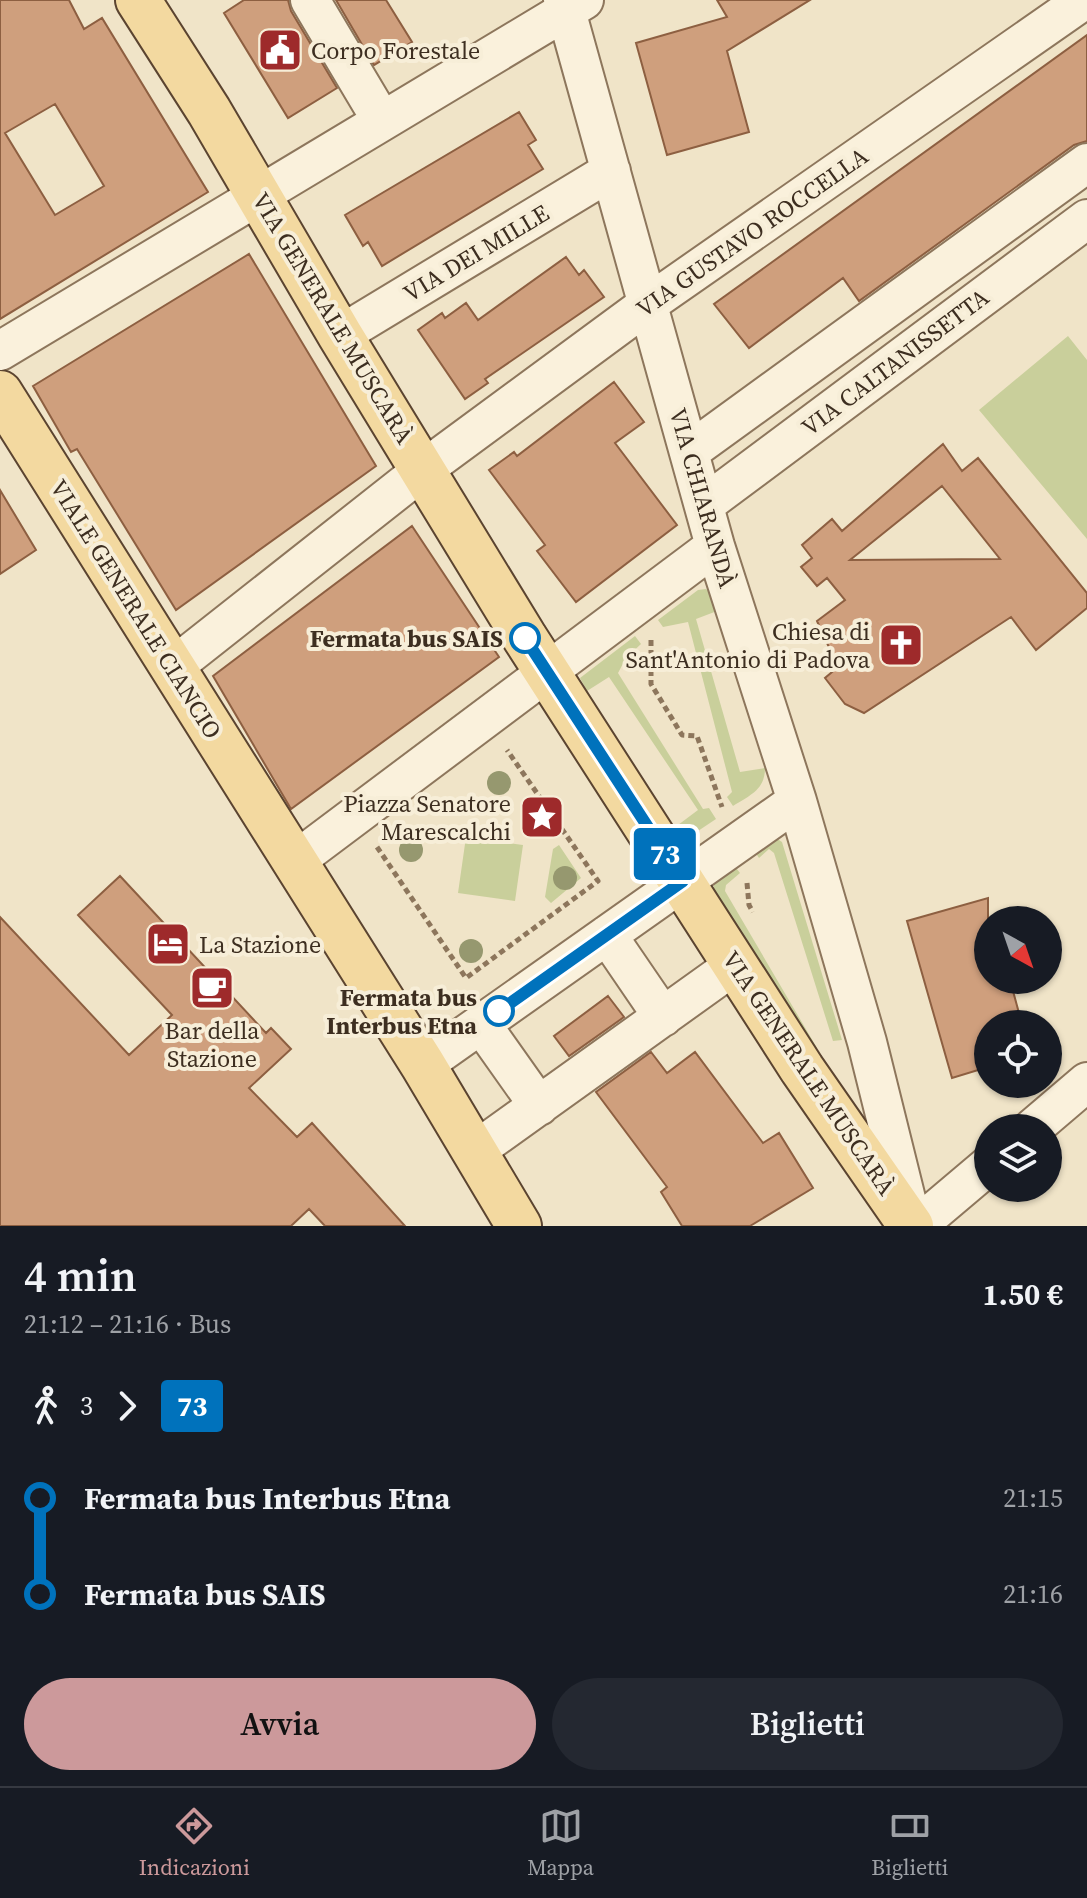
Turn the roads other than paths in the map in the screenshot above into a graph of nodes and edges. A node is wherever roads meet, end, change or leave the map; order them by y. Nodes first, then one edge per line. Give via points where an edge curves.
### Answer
1 (310, 0) edge
2 (1084, 0) edge
3 (139, 1) edge
4 (571, 3) edge
5 (382, 121) junction
6 (1087, 163) edge
7 (611, 171) junction
8 (258, 195) junction
9 (1087, 219) edge
10 (648, 304) junction
11 (340, 335) junction
12 (0, 351) edge
13 (0, 393) edge
14 (689, 452) junction
15 (424, 469) junction
16 (704, 505) junction
17 (715, 546) junction
18 (536, 655) junction
19 (173, 667) junction
20 (797, 801) junction
21 (284, 843) junction
22 (683, 881) junction
23 (607, 935) junction
24 (736, 964) junction
25 (663, 1017) junction
26 (481, 1024) junction
27 (423, 1065) junction
28 (1087, 1082) edge
29 (539, 1106) junction
30 (1049, 1114) edge
31 (475, 1151) junction
32 (974, 1177) edge
33 (519, 1226) edge
34 (913, 1226) edge

1 - 5 street
2 - 10 street, VIA GUSTAVO ROCCELLA
3 - 8 main road, VIA GENERALE MUSCARÀ
4 - 5 street
4 - 7 street, VIA CHIARANDÀ
5 - 8 street
6 - 14 street
7 - 10 street, VIA CHIARANDÀ
7 - 11 street, VIA DEI MILLE
8 - 11 main road, VIA GENERALE MUSCARÀ
8 - 12 street
9 - 16 street, VIA CALTANISSETTA
10 - 14 street, VIA CHIARANDÀ
10 - 15 street, VIA GUSTAVO ROCCELLA
11 - 15 main road, VIA GENERALE MUSCARÀ
13 - 19 main road, VIALE GENERALE CIANCIO
14 - 16 street, VIA CHIARANDÀ
15 - 18 main road, VIA GENERALE MUSCARÀ
15 - 19 street, VIA GUSTAVO ROCCELLA
16 - 17 street, VIA CHIARANDÀ
17 - 18 street
17 - 20 street, VIA CHIARANDÀ
18 - 21 street
18 - 22 main road, VIA GENERALE MUSCARÀ
19 - 21 main road, VIALE GENERALE CIANCIO
20 - 22 street
20 - 34 street, VIA CHIARANDÀ via 867,1042
21 - 27 main road, VIALE GENERALE CIANCIO
22 - 23 street
22 - 24 main road, VIA GENERALE MUSCARÀ
23 - 25 street
23 - 26 street
24 - 25 street
24 - 34 main road, VIA GENERALE MUSCARÀ via 802,1069
25 - 29 street
26 - 27 street
26 - 29 street
27 - 31 main road, VIALE GENERALE CIANCIO
28 - 30 street
29 - 31 street
31 - 33 main road, VIALE GENERALE CIANCIO
32 - 34 street

